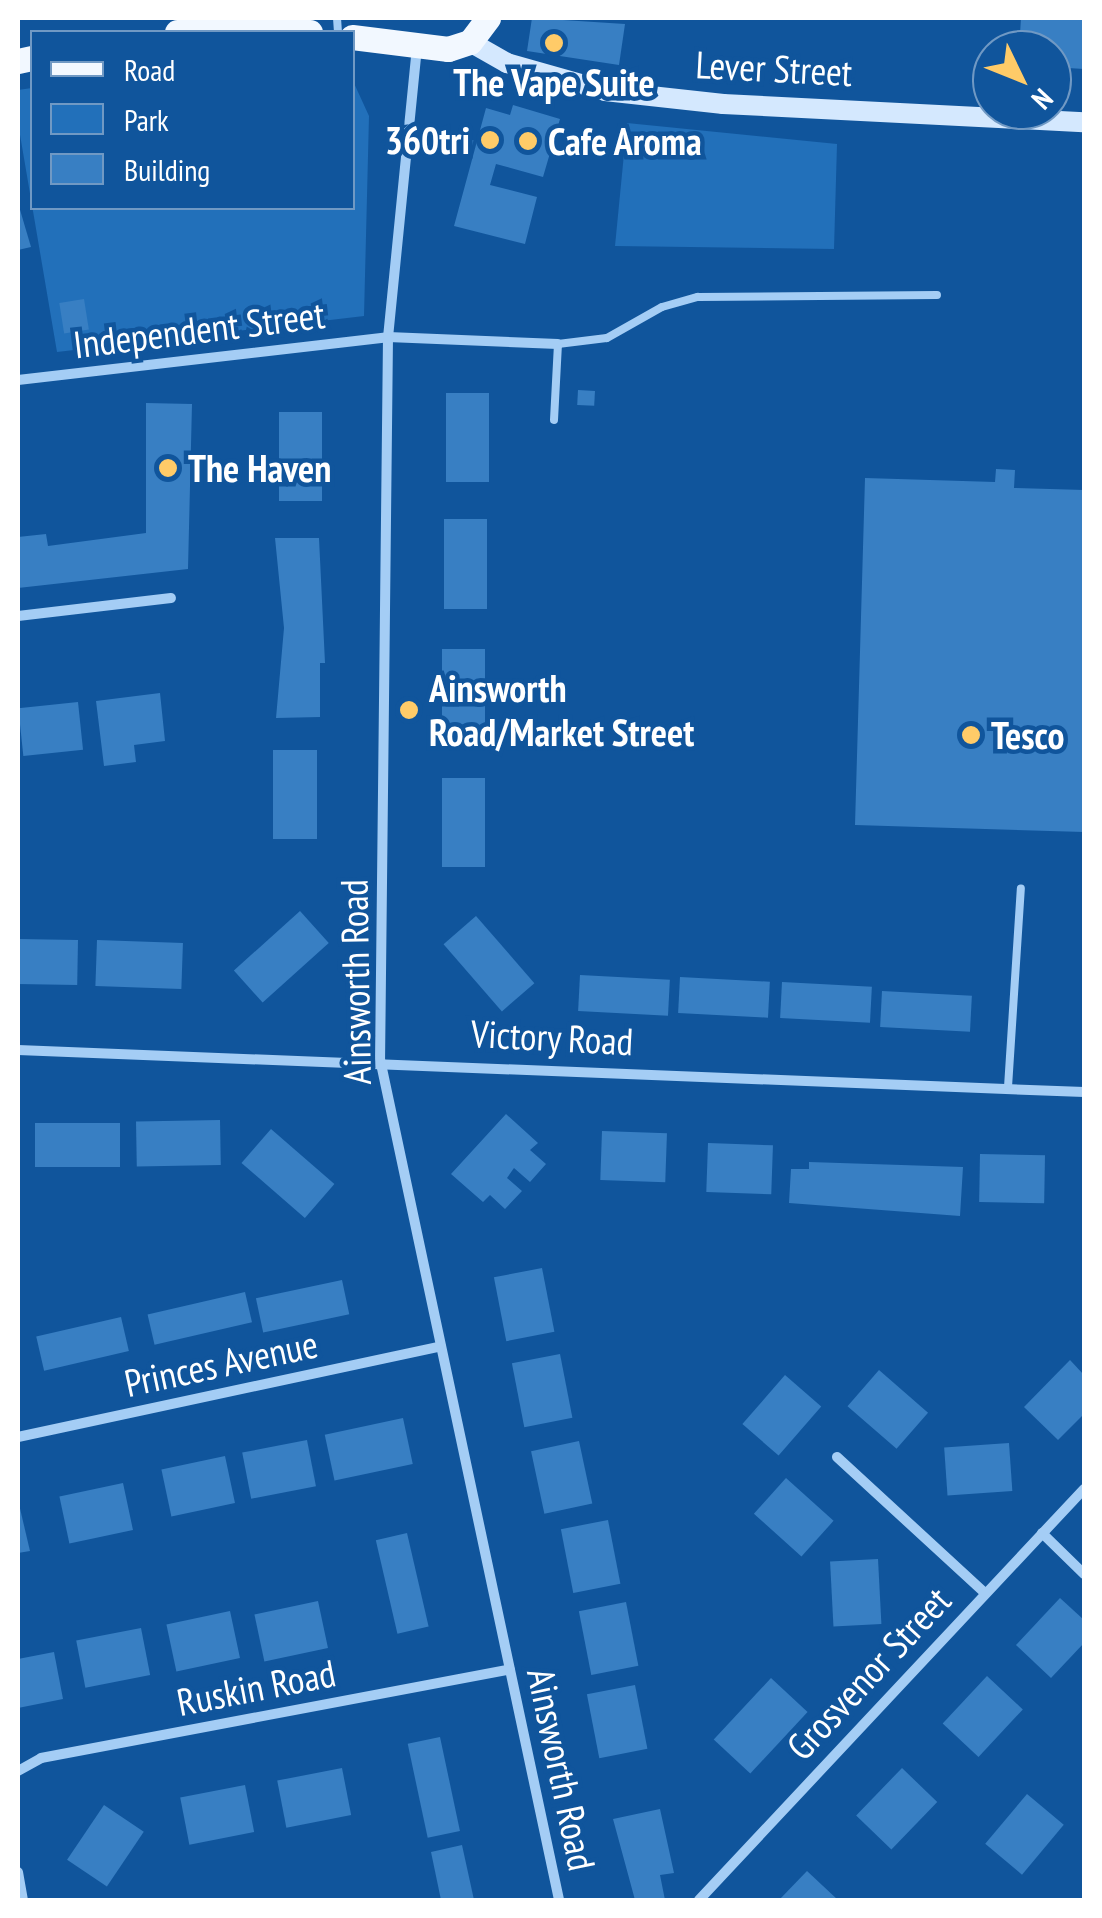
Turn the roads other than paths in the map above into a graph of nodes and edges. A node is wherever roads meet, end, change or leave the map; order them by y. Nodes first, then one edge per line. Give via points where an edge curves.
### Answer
1 (488, 18) edge
2 (355, 37) edge
3 (470, 42) junction
4 (417, 44) junction
5 (1084, 122) edge
6 (937, 295) dead end
7 (388, 337) junction
8 (558, 344) junction
9 (18, 380) edge
10 (554, 420) dead end
11 (171, 598) dead end
12 (18, 616) edge
13 (1021, 888) dead end
14 (18, 1050) edge
15 (380, 1059) junction
16 (1008, 1088) junction
17 (1084, 1092) edge
18 (438, 1347) junction
19 (18, 1437) edge
20 (836, 1457) dead end
21 (1084, 1489) edge
22 (1042, 1533) junction
23 (1084, 1574) edge
24 (984, 1592) junction
25 (510, 1669) junction
26 (18, 1771) edge
27 (18, 1872) edge
28 (23, 1900) edge
29 (559, 1900) edge
30 (699, 1900) edge

1 - 3 main road
2 - 4 main road
3 - 4 main road via 448,49
3 - 5 main road, Lever Street via 507,63 605,91 723,104
4 - 7 street, Ainsworth Road
6 - 8 lane via 698,297 662,307 608,338
7 - 8 street, Independent Street
7 - 9 street, Independent Street
7 - 15 street, Ainsworth Road
8 - 10 lane
11 - 12 street
13 - 16 lane
14 - 15 street, Victory Road
15 - 16 street, Victory Road
15 - 18 street, Ainsworth Road
16 - 17 street, Victory Road
18 - 19 street, Princes Avenue
18 - 25 street, Ainsworth Road
20 - 24 street
21 - 22 street, Grosvenor Street
22 - 23 street
22 - 24 street, Grosvenor Street
24 - 30 street, Grosvenor Street
25 - 26 street, Ruskin Road via 41,1758
25 - 29 street, Ainsworth Road
27 - 28 street

